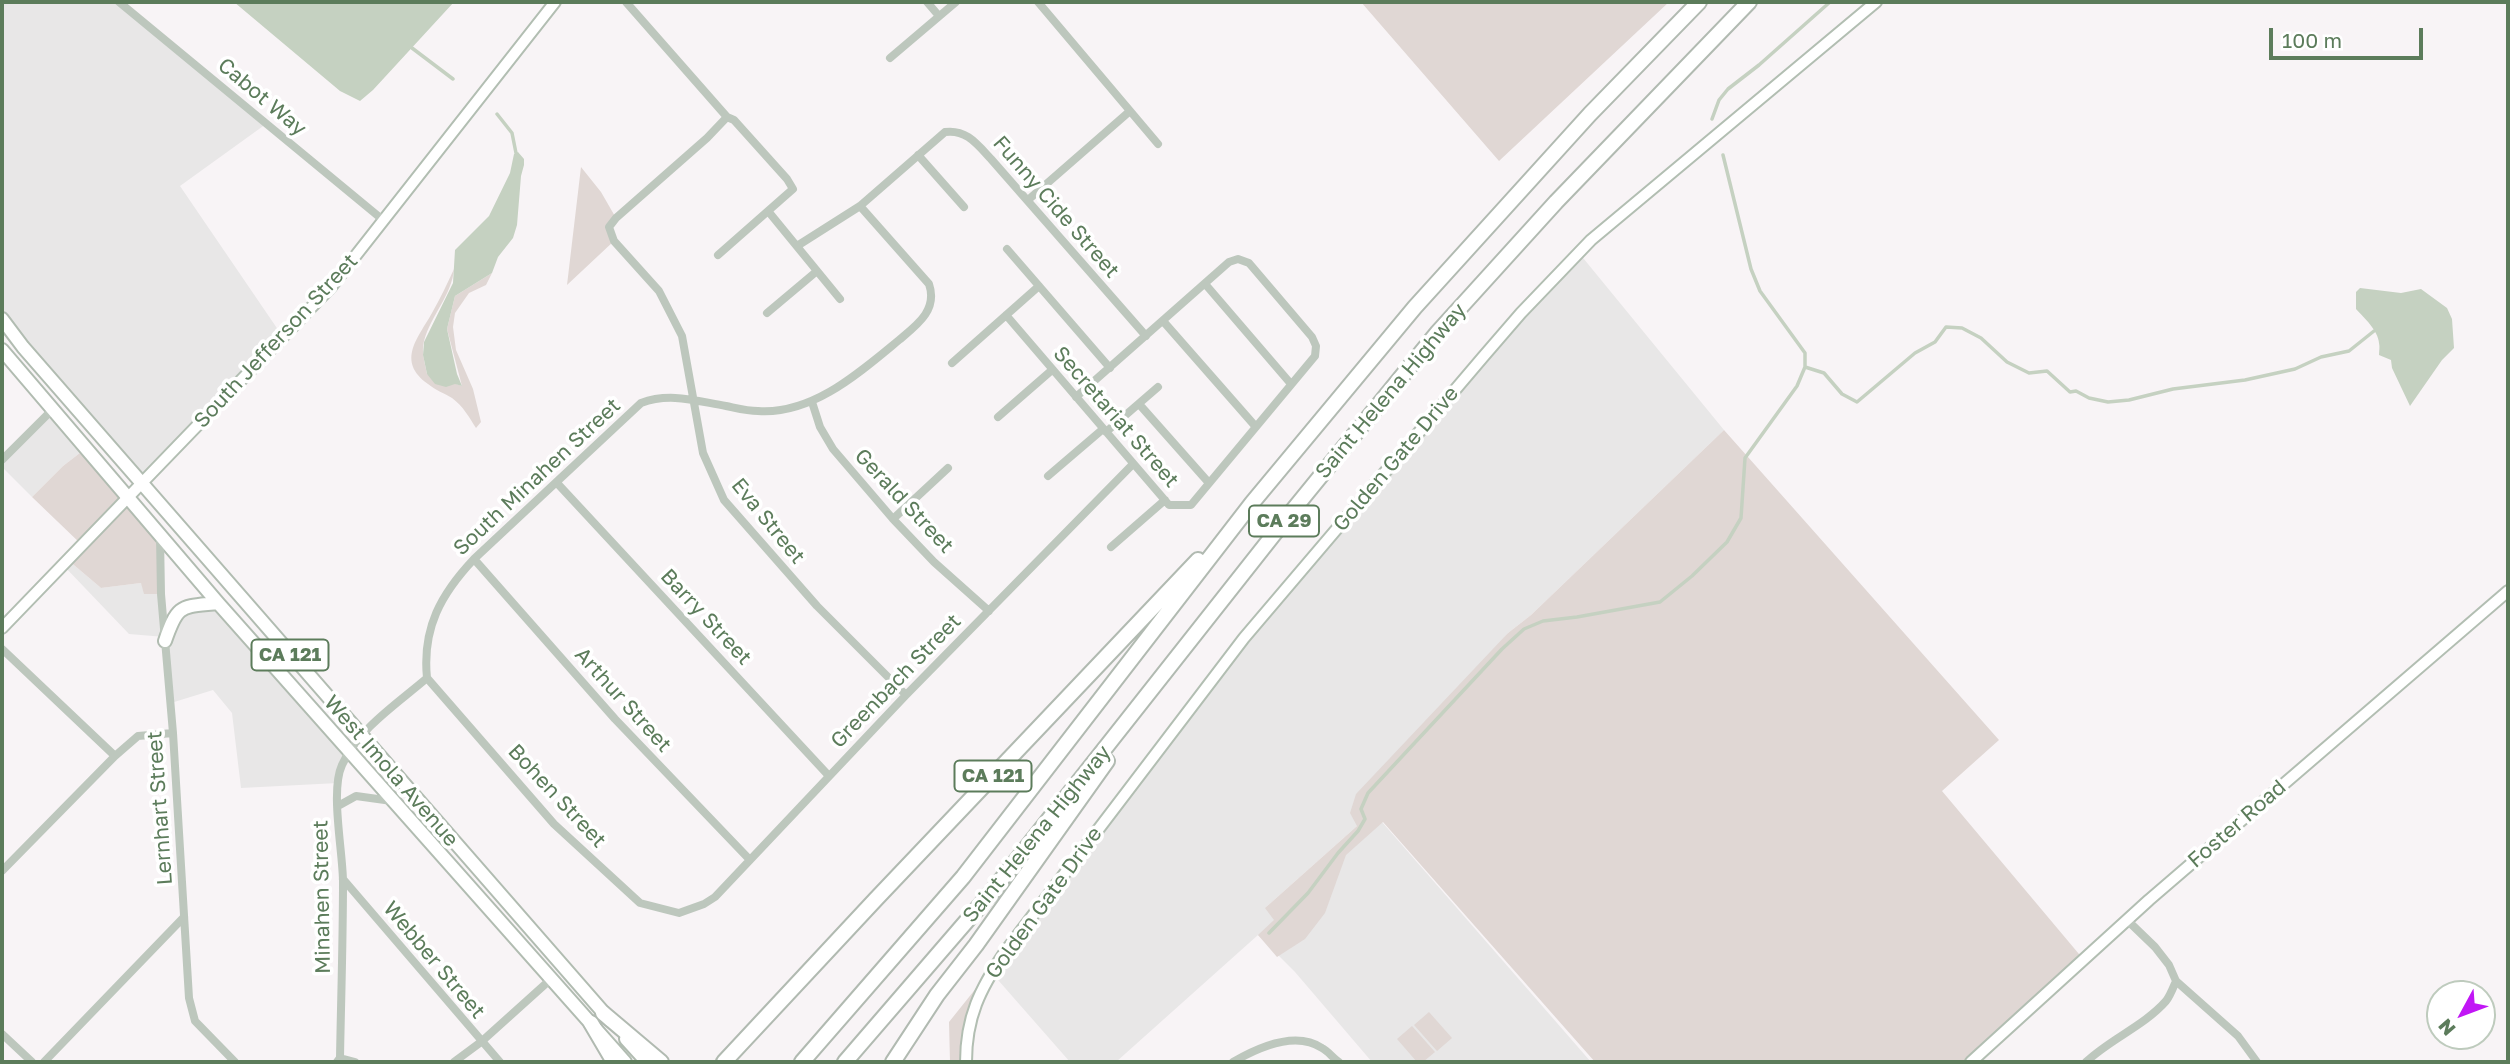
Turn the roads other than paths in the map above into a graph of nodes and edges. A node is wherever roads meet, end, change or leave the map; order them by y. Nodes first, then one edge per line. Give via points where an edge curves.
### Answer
1 (119, 2) edge
2 (555, 2) edge
3 (626, 2) edge
4 (927, 2) edge
5 (956, 2) edge
6 (1038, 2) edge
7 (1699, 2) edge
8 (1749, 2) edge
9 (1876, 2) edge
10 (939, 16) junction
11 (890, 58) dead end
12 (1130, 111) junction
13 (727, 117) junction
14 (1158, 144) dead end
15 (918, 155) junction
16 (1028, 200) junction
17 (860, 206) junction
18 (964, 207) dead end
19 (768, 211) junction
20 (383, 220) junction
21 (796, 246) junction
22 (1007, 249) dead end
23 (718, 255) dead end
24 (817, 271) junction
25 (1206, 285) junction
26 (1039, 286) junction
27 (840, 299) dead end
28 (767, 313) dead end
29 (1006, 315) junction
30 (2, 319) edge
31 (1164, 321) junction
32 (1146, 336) junction
33 (2, 350) edge
34 (952, 363) dead end
35 (1110, 368) junction
36 (1052, 370) junction
37 (1291, 384) junction
38 (1158, 387) dead end
39 (1076, 397) junction
40 (693, 399) junction
41 (812, 402) junction
42 (1139, 404) junction
43 (52, 410) junction
44 (998, 417) dead end
45 (1256, 427) junction
46 (1105, 430) junction
47 (2, 460) edge
48 (1133, 464) junction
49 (948, 468) dead end
50 (1048, 476) dead end
51 (140, 483) junction
52 (557, 483) junction
53 (1209, 483) junction
54 (127, 497) junction
55 (1165, 500) junction
56 (1252, 503) junction
57 (893, 519) junction
58 (160, 536) junction
59 (1266, 545) junction
60 (1111, 547) dead end
61 (474, 559) junction
62 (2508, 591) edge
63 (218, 603) junction
64 (989, 611) junction
65 (2, 628) edge
66 (165, 641) junction
67 (2, 649) edge
68 (427, 678) junction
69 (906, 695) junction
70 (173, 733) junction
71 (361, 737) junction
72 (349, 752) junction
73 (116, 755) junction
74 (829, 776) junction
75 (393, 801) junction
76 (338, 806) junction
77 (750, 860) junction
78 (2, 871) edge
79 (343, 879) junction
80 (678, 913) joint
81 (184, 917) junction
82 (2127, 920) junction
83 (551, 979) junction
84 (2176, 981) junction
85 (603, 1013) junction
86 (591, 1023) junction
87 (2, 1034) edge
88 (481, 1042) junction
89 (735, 1050) junction
90 (338, 1060) edge
91 (32, 1062) edge
92 (44, 1062) edge
93 (235, 1062) edge
94 (355, 1062) edge
95 (454, 1062) edge
96 (500, 1062) edge
97 (614, 1062) edge
98 (625, 1062) edge
99 (647, 1062) edge
100 (661, 1062) edge
101 (719, 1062) edge
102 (724, 1062) edge
103 (802, 1062) edge
104 (845, 1062) edge
105 (893, 1062) edge
106 (965, 1062) edge
107 (1233, 1062) edge
108 (1339, 1062) edge
109 (1971, 1062) edge
110 (2086, 1062) edge
111 (2257, 1062) edge

1 - 20 street, Cabot Way
2 - 20 street, South Jefferson Street
3 - 13 street
4 - 10 street
5 - 10 street
6 - 12 street
7 - 56 highway, Saint Helena Highway / CA 29 via 1439,280
8 - 59 highway, Saint Helena Highway / CA 29 via 1438,332
9 - 106 street, Golden Gate Drive via 1591,240 1483,357 1244,638 1005,952 973,1009
10 - 11 street
12 - 14 street
12 - 16 street
13 - 19 street via 787,178 793,190
13 - 40 street, Eva Street via 609,227 614,241 659,291 682,336
15 - 16 street, Funny Cide Street via 944,132 956,131 972,138
15 - 17 street, Funny Cide Street
15 - 18 street
16 - 32 street, Funny Cide Street
17 - 21 street, Funny Cide Street
17 - 41 street, South Minahen Street via 929,284 933,294 930,310 873,362
19 - 21 street
19 - 23 street
20 - 51 street, South Jefferson Street via 331,286
21 - 24 street
22 - 26 street
24 - 27 street
24 - 28 street
25 - 31 street
25 - 37 street
25 - 37 street, Secretariat Street via 1229,262 1249,263 1316,346 1315,356
26 - 29 street
26 - 35 street
29 - 34 street
29 - 36 street, Secretariat Street
30 - 51 main road, West Imola Avenue / CA 121
31 - 32 street
31 - 45 street
32 - 35 street
33 - 43 main road, West Imola Avenue / CA 121
35 - 39 street
36 - 39 street, Secretariat Street
36 - 44 street
37 - 45 street, Secretariat Street
38 - 42 street
39 - 46 street, Secretariat Street
40 - 41 street, South Minahen Street via 759,412
40 - 52 street, South Minahen Street via 656,398 641,403
40 - 69 street, Eva Street via 703,453 724,500 817,606
41 - 57 street, Gerald Street via 833,449
42 - 46 street
42 - 53 street
43 - 47 street
43 - 54 main road, West Imola Avenue / CA 121
45 - 53 street, Secretariat Street
46 - 48 street, Secretariat Street
46 - 50 street
48 - 55 street, Secretariat Street
48 - 64 street, Greenbach Street
49 - 57 street
51 - 54 street, South Jefferson Street
51 - 71 main road, West Imola Avenue / CA 121
52 - 61 street, South Minahen Street
52 - 74 street, Barry Street
53 - 55 street, Secretariat Street via 1191,505 1169,505
54 - 58 main road, West Imola Avenue / CA 121
54 - 65 street, South Jefferson Street
55 - 60 street
56 - 89 highway, CA 121
56 - 103 highway, Saint Helena Highway / CA 29 via 984,851
57 - 64 street, Gerald Street
58 - 63 main road, West Imola Avenue / CA 121
58 - 66 street, Lernhart Street
59 - 104 highway, Saint Helena Highway / CA 29 via 990,894
59 - 105 highway via 937,995
61 - 68 street, South Minahen Street via 441,598 432,619
61 - 77 street, Arthur Street via 615,719
62 - 82 street, Foster Road
63 - 66 main road via 178,610
63 - 72 main road, West Imola Avenue / CA 121
64 - 69 street, Greenbach Street
66 - 70 street, Lernhart Street
67 - 73 street
68 - 71 street
68 - 80 street, Bohen Street via 554,824 620,886 640,903
69 - 74 street, Greenbach Street
70 - 73 street via 138,736
70 - 81 street, Lernhart Street
71 - 72 street, Minahen Street
71 - 85 main road, West Imola Avenue / CA 121
72 - 75 main road, West Imola Avenue / CA 121
72 - 76 street, Minahen Street via 338,773
73 - 78 street
74 - 77 street, Greenbach Street
75 - 76 street via 356,796
75 - 83 main road, West Imola Avenue / CA 121
76 - 79 street, Minahen Street
77 - 80 street, Greenbach Street via 704,904
79 - 88 street, Webber Street
79 - 90 street, Minahen Street
81 - 92 street
81 - 93 street, Lernhart Street via 189,998 195,1021
82 - 84 street via 2155,947
82 - 109 street, Foster Road
83 - 86 main road, West Imola Avenue / CA 121
83 - 88 street
84 - 110 street via 2168,1000
84 - 111 street via 2238,1036
85 - 99 main road, West Imola Avenue
85 - 100 highway, CA 121
86 - 97 highway
86 - 98 main road, West Imola Avenue / CA 121
87 - 91 street
88 - 95 street
88 - 96 street, Webber Street
89 - 101 highway, CA 121
89 - 102 highway
90 - 94 street
107 - 108 street via 1269,1044 1301,1041 1321,1046

